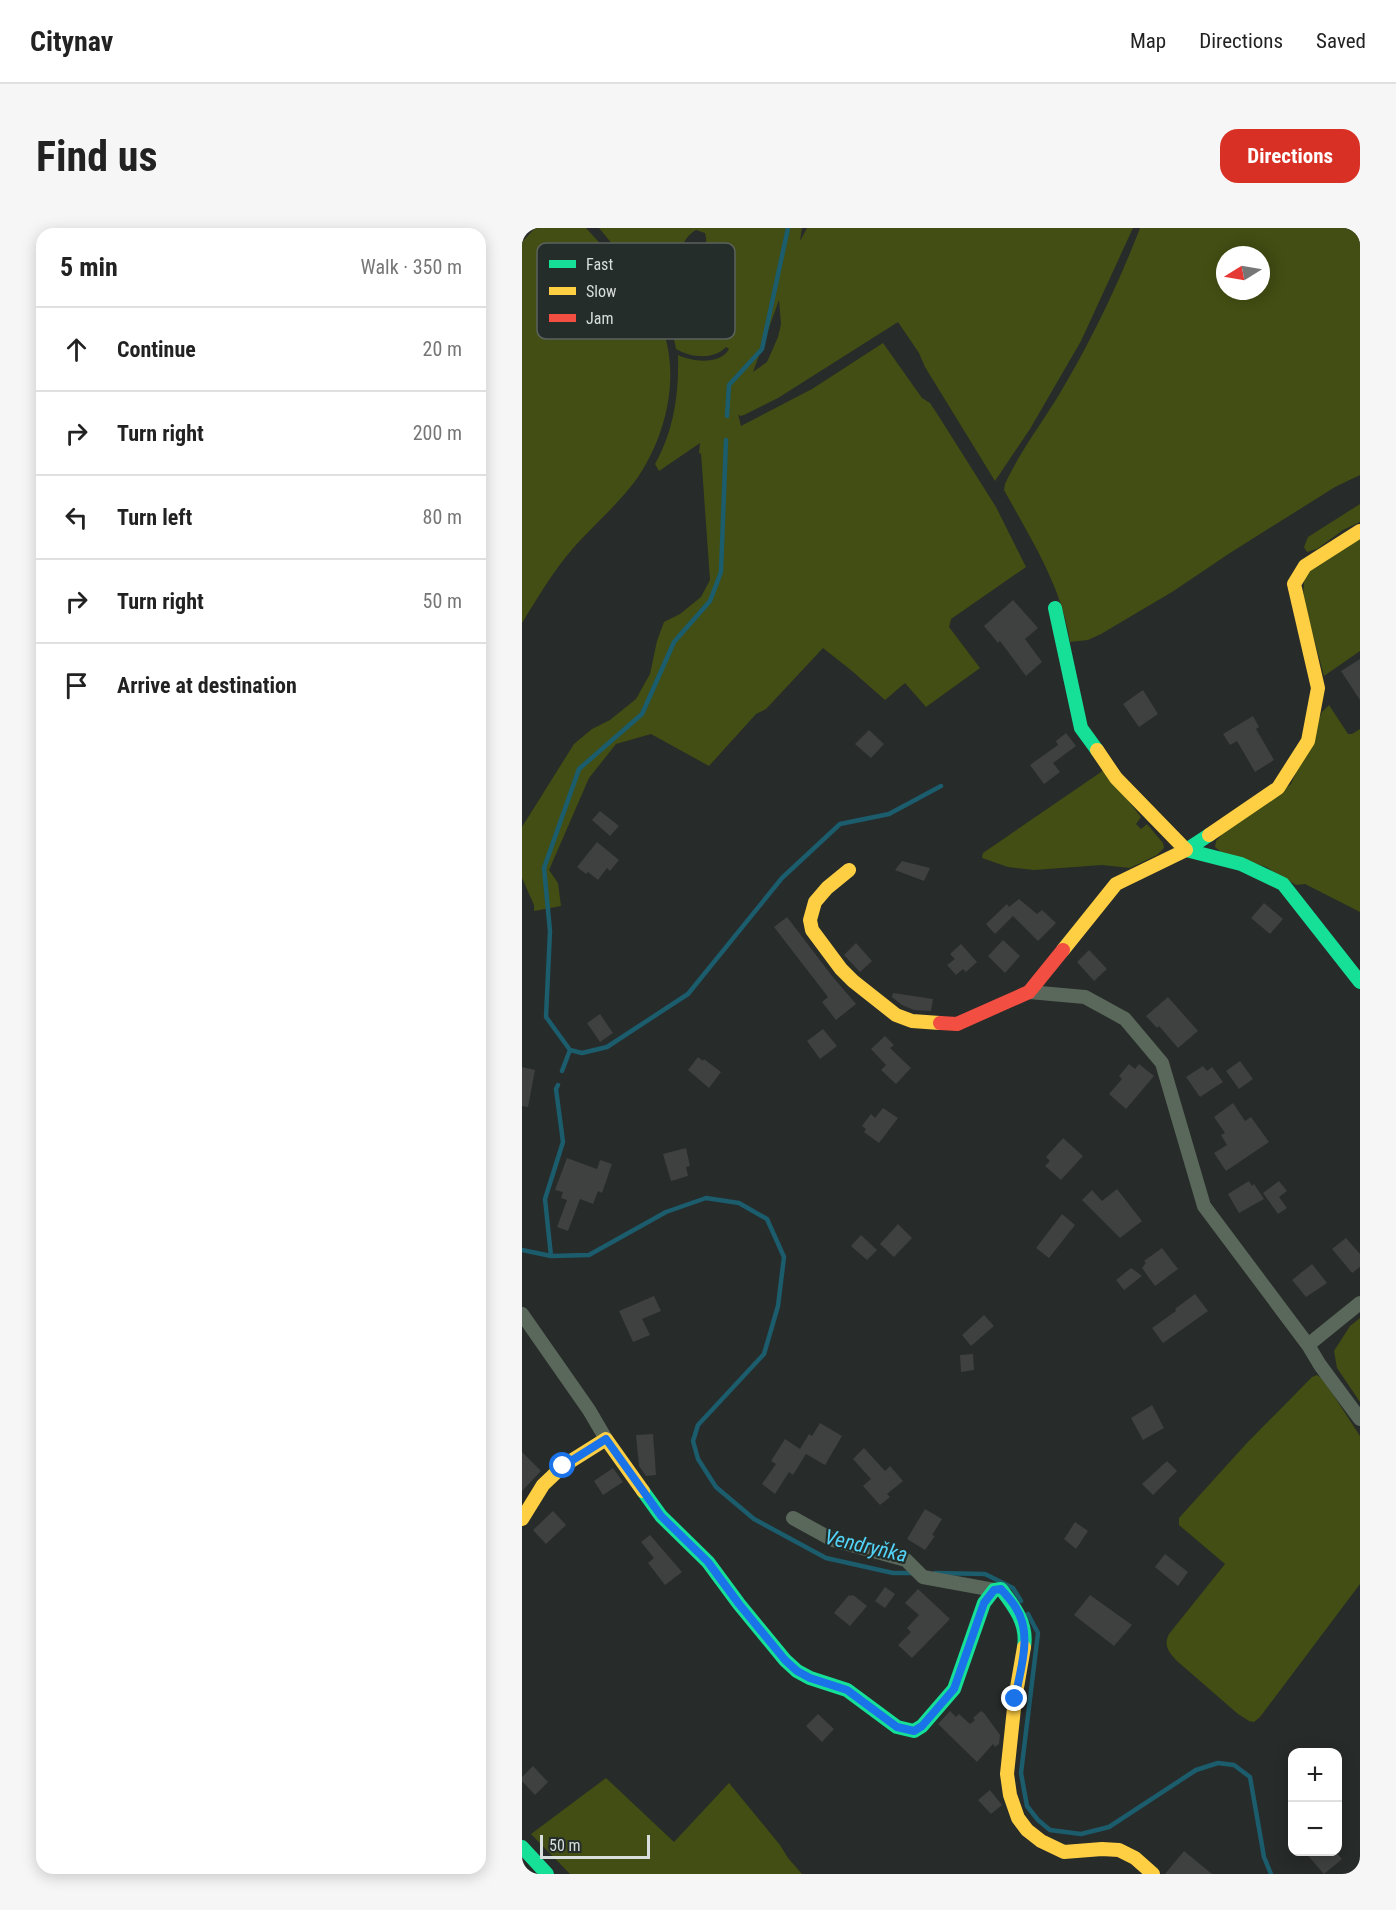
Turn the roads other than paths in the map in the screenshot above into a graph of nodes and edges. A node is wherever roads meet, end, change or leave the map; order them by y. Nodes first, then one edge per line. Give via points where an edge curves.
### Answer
1 (1360, 531) edge
2 (1055, 608) dead end
3 (1186, 850) junction
4 (849, 870) dead end
5 (1360, 982) edge
6 (1029, 992) junction
7 (1360, 1303) edge
8 (522, 1314) edge
9 (1308, 1345) junction
10 (1360, 1419) edge
11 (606, 1439) junction
12 (522, 1518) edge
13 (793, 1518) dead end
14 (994, 1590) junction
15 (522, 1847) edge
16 (547, 1874) edge
17 (1153, 1874) edge

1 - 3 street via 1305,566 1294,584 1318,688 1308,741 1278,788
2 - 3 street via 1081,728 1116,778
3 - 5 street via 1241,864 1283,884
3 - 6 street via 1116,884
4 - 6 street via 814,902 810,913 812,930 841,969 896,1015 912,1021 957,1024
6 - 9 street via 1086,997 1125,1020 1161,1063 1204,1206
7 - 9 street
8 - 11 street
9 - 10 street
11 - 12 street via 563,1466 543,1485
11 - 14 street via 661,1516 708,1562 785,1660 810,1678 847,1690 897,1727 914,1731 922,1726 954,1689 984,1603
13 - 14 street via 833,1540 906,1560 923,1577
14 - 17 street via 1001,1589 1016,1608 1026,1637 1007,1774 1018,1818 1041,1841 1064,1852 1119,1850
15 - 16 street

